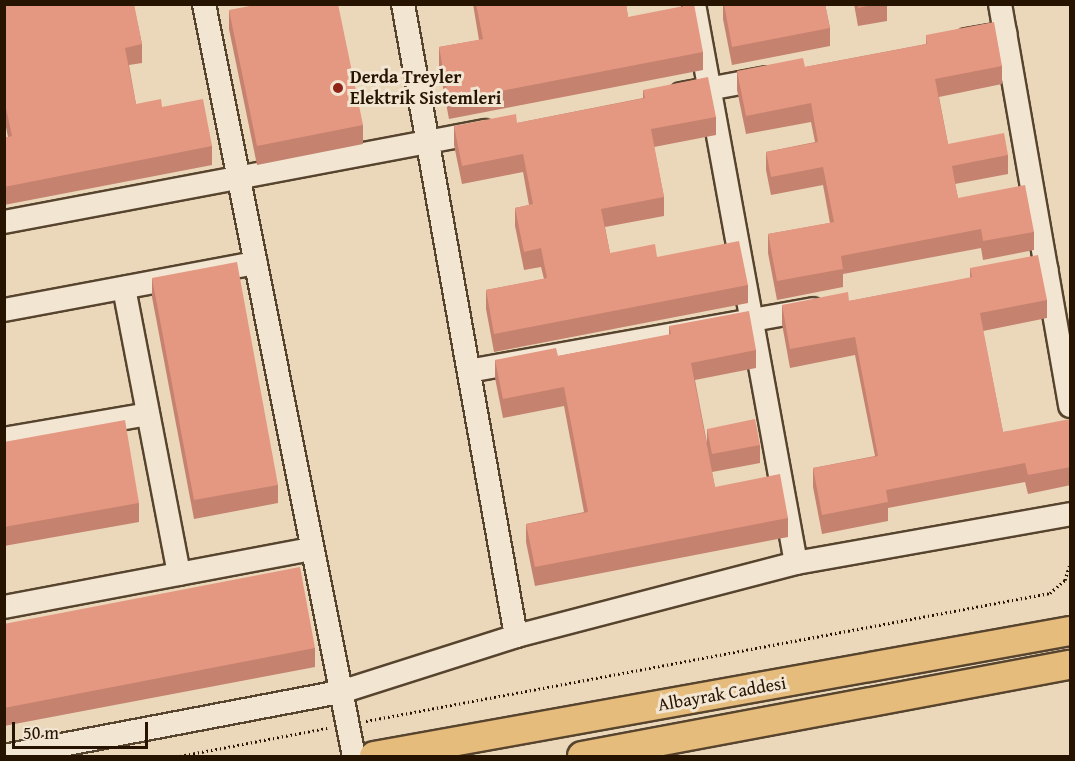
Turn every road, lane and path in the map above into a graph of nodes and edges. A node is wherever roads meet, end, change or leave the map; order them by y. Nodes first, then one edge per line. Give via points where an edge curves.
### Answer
1 (204, 4) edge
2 (403, 4) edge
3 (694, 4) edge
4 (1000, 4) edge
5 (1005, 33) junction
6 (948, 44) edge
7 (789, 74) edge
8 (709, 89) junction
9 (662, 98) edge
10 (510, 126) edge
11 (428, 142) junction
12 (239, 177) junction
13 (4, 222) edge
14 (256, 263) junction
15 (1047, 269) junction
16 (987, 279) edge
17 (124, 288) junction
18 (834, 305) edge
19 (4, 310) edge
20 (751, 320) junction
21 (469, 372) junction
22 (1071, 406) edge
23 (148, 414) junction
24 (4, 439) edge
25 (1071, 514) edge
26 (312, 549) junction
27 (796, 563) junction
28 (1071, 564) edge
29 (179, 574) junction
30 (4, 607) edge
31 (1071, 631) edge
32 (516, 636) junction
33 (1071, 665) edge
34 (341, 692) junction
35 (347, 724) junction
36 (4, 756) edge
37 (180, 756) edge
38 (354, 756) edge
39 (374, 756) edge
40 (582, 756) edge

1 - 12 street
2 - 11 street
3 - 8 street
4 - 5 street
5 - 6 street
5 - 15 street
7 - 8 street
8 - 9 street
8 - 20 street
10 - 11 street
11 - 12 street
11 - 21 street
12 - 13 street
12 - 14 street
14 - 17 street
14 - 26 street
15 - 16 street
15 - 22 street
17 - 19 street
17 - 23 street
18 - 20 street
20 - 21 street
20 - 27 street
21 - 32 street
23 - 24 street
23 - 29 street
25 - 27 street
26 - 29 street
26 - 34 street
27 - 32 street
28 - 35 path via 1065,580 1050,593
29 - 30 street
31 - 39 main road, Albayrak Caddesi
32 - 34 street
33 - 40 main road
34 - 35 street
34 - 36 street
35 - 37 path
35 - 38 street

